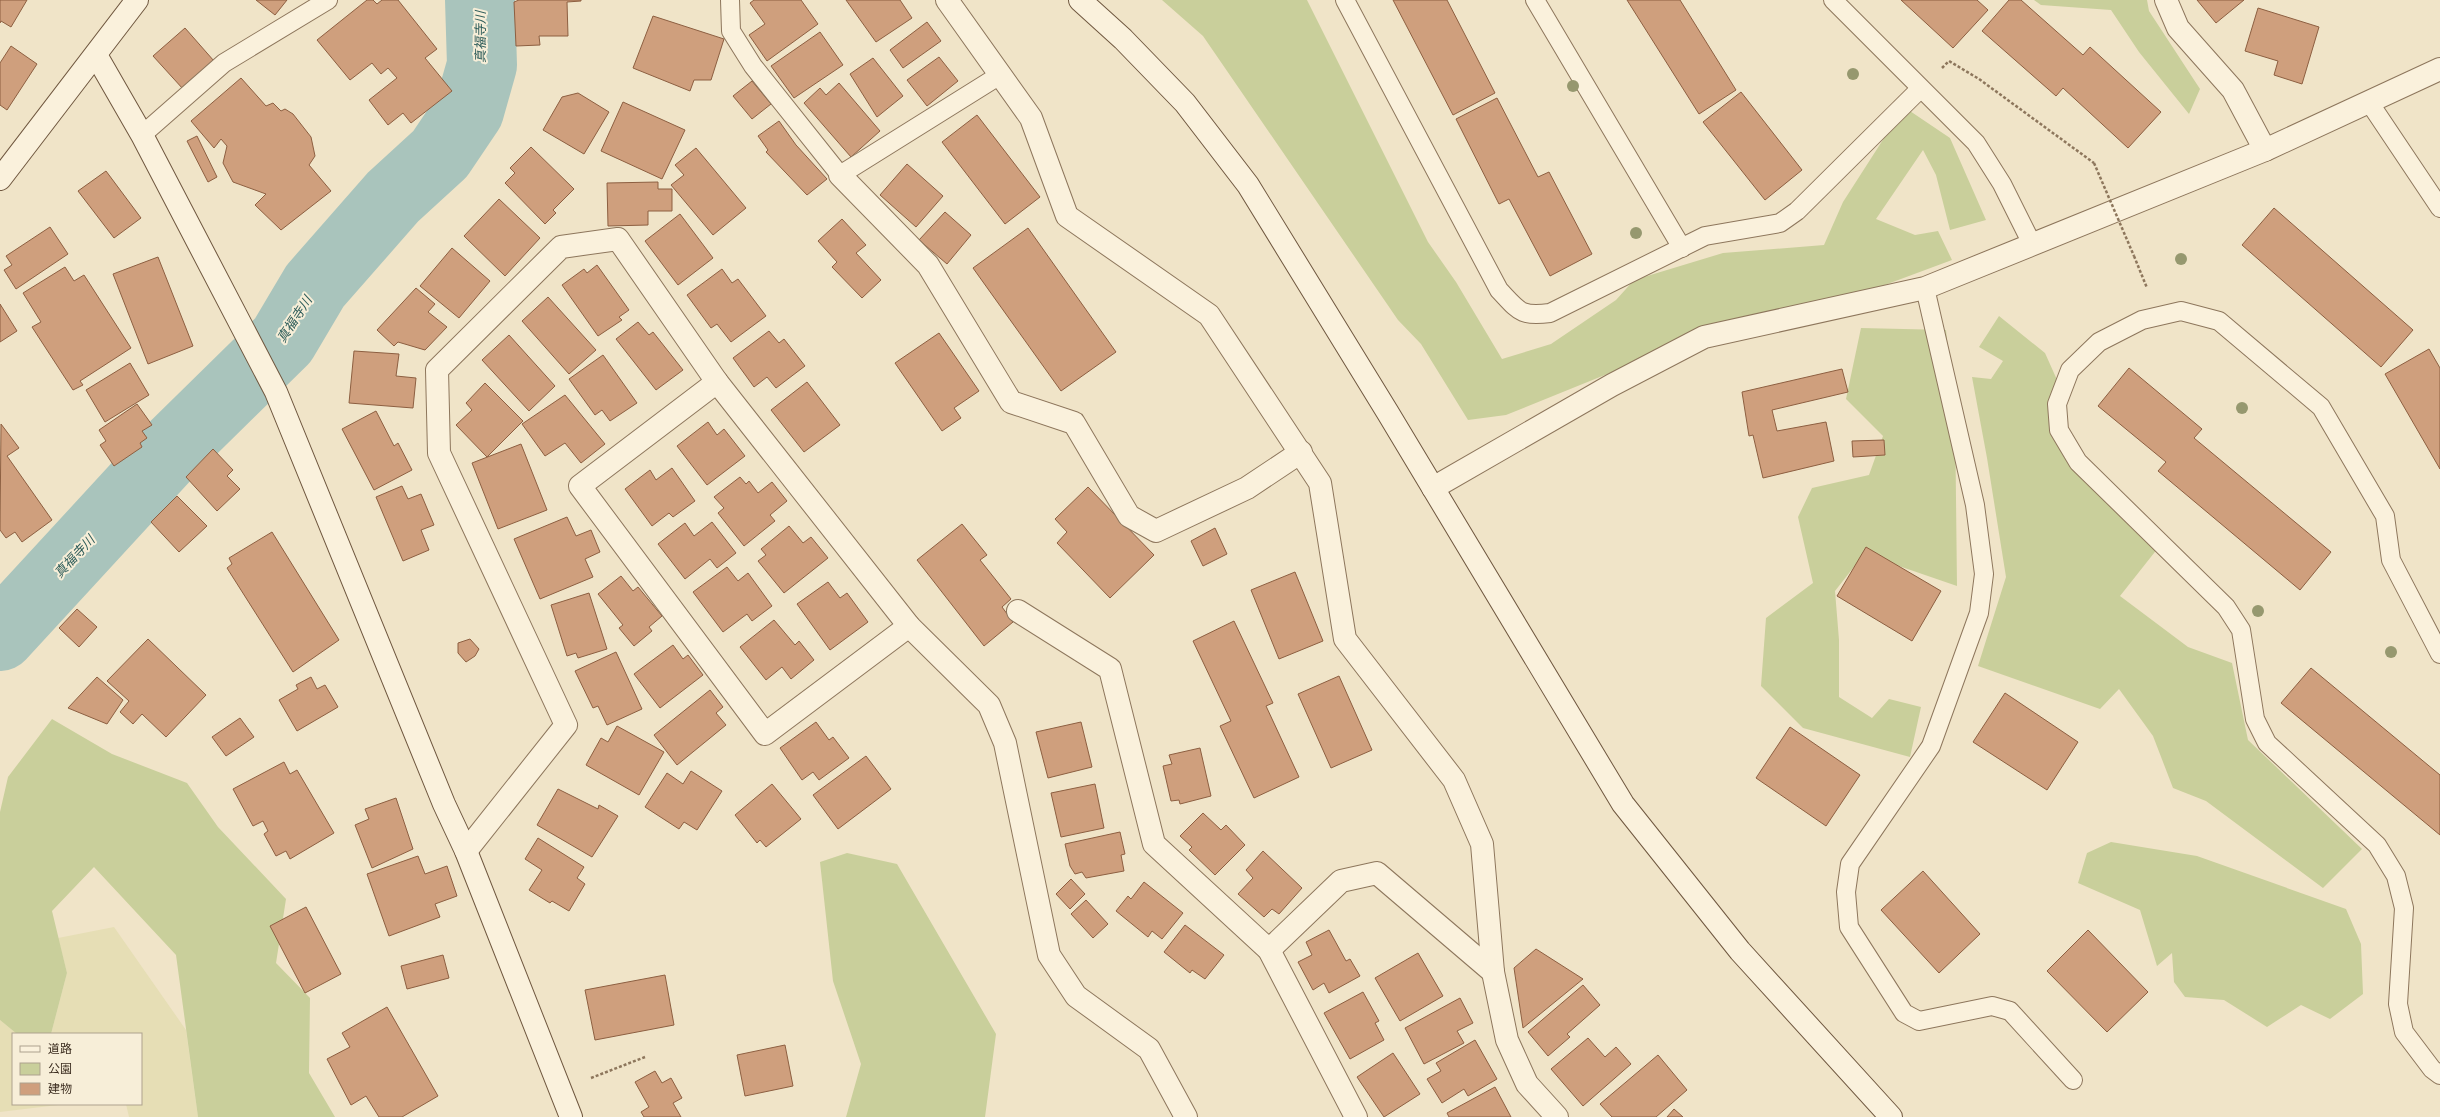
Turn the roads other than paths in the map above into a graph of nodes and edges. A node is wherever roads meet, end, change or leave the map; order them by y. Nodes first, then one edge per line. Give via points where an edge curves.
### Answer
1 (137, 0) edge
2 (328, 0) edge
3 (730, 0) edge
4 (947, 0) edge
5 (1080, 0) edge
6 (1345, 0) edge
7 (1535, 0) edge
8 (1833, 0) edge
9 (2166, 0) edge
10 (96, 55) junction
11 (2440, 69) edge
12 (1000, 75) junction
13 (1920, 89) junction
14 (2369, 102) junction
15 (142, 136) junction
16 (2266, 150) junction
17 (840, 175) junction
18 (0, 179) edge
19 (2440, 208) edge
20 (2032, 244) junction
21 (1682, 248) junction
22 (1925, 288) junction
23 (717, 382) junction
24 (1301, 452) junction
25 (1433, 488) junction
26 (1018, 611) dead end
27 (909, 626) junction
28 (2440, 654) edge
29 (466, 851) junction
30 (1269, 950) junction
31 (1493, 972) junction
32 (2440, 1075) edge
33 (2073, 1080) dead end
34 (571, 1117) edge
35 (1186, 1117) edge
36 (1356, 1117) edge
37 (1557, 1117) edge
38 (1891, 1117) edge

1 - 10 street
2 - 15 lane via 224,63
3 - 17 lane via 731,31 738,43 753,66
4 - 12 street
5 - 25 street via 1124,39 1185,103 1248,185
6 - 21 lane via 1499,290 1516,308 1530,316 1550,313
7 - 21 lane
8 - 13 lane
9 - 16 street via 2178,28 2233,90
10 - 15 street
10 - 18 street
11 - 14 street
12 - 17 lane
12 - 24 street via 1031,118 1066,216 1209,315
13 - 20 lane via 1976,144 2002,184
13 - 21 lane via 1797,212 1780,223 1705,236
14 - 16 street
14 - 19 lane
15 - 29 street via 276,392 444,804
16 - 20 street
17 - 24 street via 928,265 1011,402 1074,423 1129,516 1156,531 1247,488
20 - 22 street
22 - 25 street via 1704,337 1612,385
22 - 33 lane via 1975,505 1984,574 1979,612 1931,746 1850,864 1846,892 1850,927 1904,1013 1919,1022 1992,1006 2010,1011
23 - 27 street
23 - 27 street via 580,486 765,734
23 - 29 street via 618,239 561,247 437,370 439,453 566,725
24 - 31 street via 1320,483 1345,639 1454,780 1482,844
25 - 38 street via 1623,804 1740,951
26 - 30 street via 1110,669 1154,844
27 - 35 street via 989,705 1004,743 1049,954 1076,996 1149,1049
28 - 32 lane via 2391,560 2384,516 2321,408 2219,321 2181,312 2142,320 2099,342 2070,370 2057,404 2059,430 2078,462 2226,607 2241,630 2256,719 2267,743 2378,846 2396,876 2404,908 2398,1004 2404,1032 2432,1069
29 - 34 street
30 - 31 street via 1341,881 1376,873
30 - 36 street
31 - 37 street via 1507,1040 1527,1084

